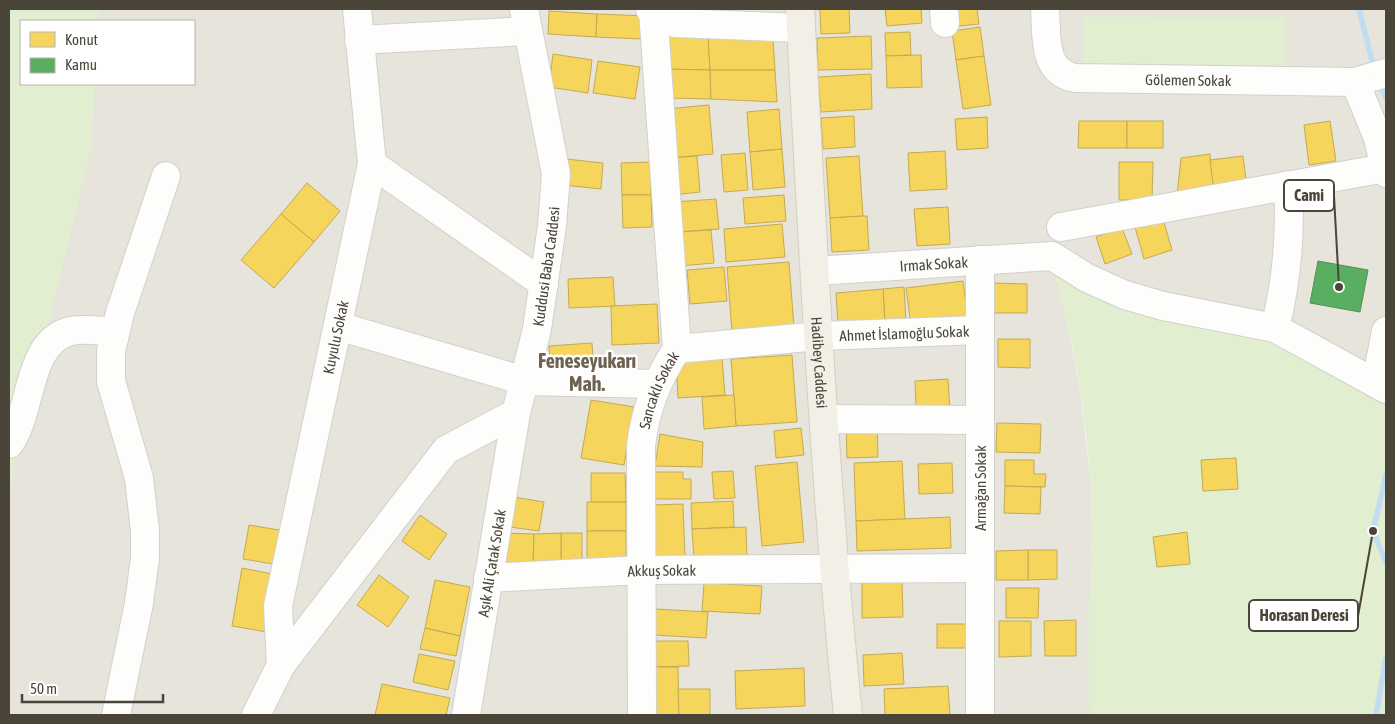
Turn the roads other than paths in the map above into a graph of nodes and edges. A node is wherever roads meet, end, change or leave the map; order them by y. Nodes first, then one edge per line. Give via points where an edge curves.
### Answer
1 (357, 9) edge
2 (651, 9) edge
3 (1045, 9) edge
4 (801, 18) edge
5 (526, 20) edge
6 (359, 40) junction
7 (1386, 73) edge
8 (1355, 82) junction
9 (372, 164) junction
10 (1386, 170) edge
11 (166, 176) dead end
12 (1288, 185) junction
13 (1061, 226) dead end
14 (980, 260) junction
15 (815, 271) junction
16 (544, 284) junction
17 (338, 326) junction
18 (1275, 328) junction
19 (980, 330) junction
20 (1386, 331) edge
21 (114, 332) junction
22 (819, 336) junction
23 (678, 349) junction
24 (525, 381) junction
25 (657, 384) junction
26 (1381, 386) edge
27 (516, 413) junction
28 (825, 419) junction
29 (980, 420) junction
30 (9, 444) edge
31 (834, 568) junction
32 (980, 568) junction
33 (641, 570) junction
34 (488, 578) junction
35 (281, 665) junction
36 (116, 715) edge
37 (256, 715) edge
38 (466, 715) edge
39 (642, 715) edge
40 (848, 715) edge
41 (980, 715) edge

1 - 6 street, Kuyulu Sokak
2 - 4 street via 675,23
2 - 23 street, Sancaklı Sokak
3 - 8 street, Gölemen Sokak via 1049,57 1054,68 1067,77
4 - 15 main road, Hadibey Caddesi
5 - 6 street
5 - 16 street, Kuddusi Baba Caddesi via 556,174
6 - 9 street, Kuyulu Sokak
7 - 8 street, Gölemen Sokak
8 - 10 street via 1378,138
9 - 16 street
9 - 17 street, Kuyulu Sokak
10 - 12 street
11 - 21 street
12 - 13 street
12 - 18 street via 1289,249
14 - 15 street, Irmak Sokak
14 - 18 street, Irmak Sokak via 1052,256 1087,278 1125,295
14 - 19 street, Armağan Sokak
15 - 22 main road, Hadibey Caddesi
16 - 24 street, Kuddusi Baba Caddesi
17 - 24 street
17 - 35 street, Kuyulu Sokak via 278,606
18 - 26 street
19 - 22 street, Ahmet İslamoğlu Sokak
19 - 29 street, Armağan Sokak
20 - 26 street
21 - 30 street via 72,331 49,344 39,360
21 - 36 street via 111,381 139,478 145,531 139,602
22 - 23 street, Ahmet İslamoğlu Sokak
22 - 28 main road, Hadibey Caddesi
23 - 25 street, Sancaklı Sokak
24 - 25 street
24 - 27 street, Kuddusi Baba Caddesi
25 - 33 street, Sancaklı Sokak via 647,410 641,446
27 - 34 street, Aşık Ali Çatak Sokak
27 - 35 street via 446,450
28 - 29 street
28 - 31 main road, Hadibey Caddesi
29 - 32 street, Armağan Sokak
31 - 32 street, Akkuş Sokak
31 - 33 street, Akkuş Sokak
31 - 40 main road, Hadibey Caddesi
32 - 41 street, Armağan Sokak
33 - 34 street, Akkuş Sokak
33 - 39 street, Sancaklı Sokak
34 - 38 street, Aşık Ali Çatak Sokak
35 - 37 street

